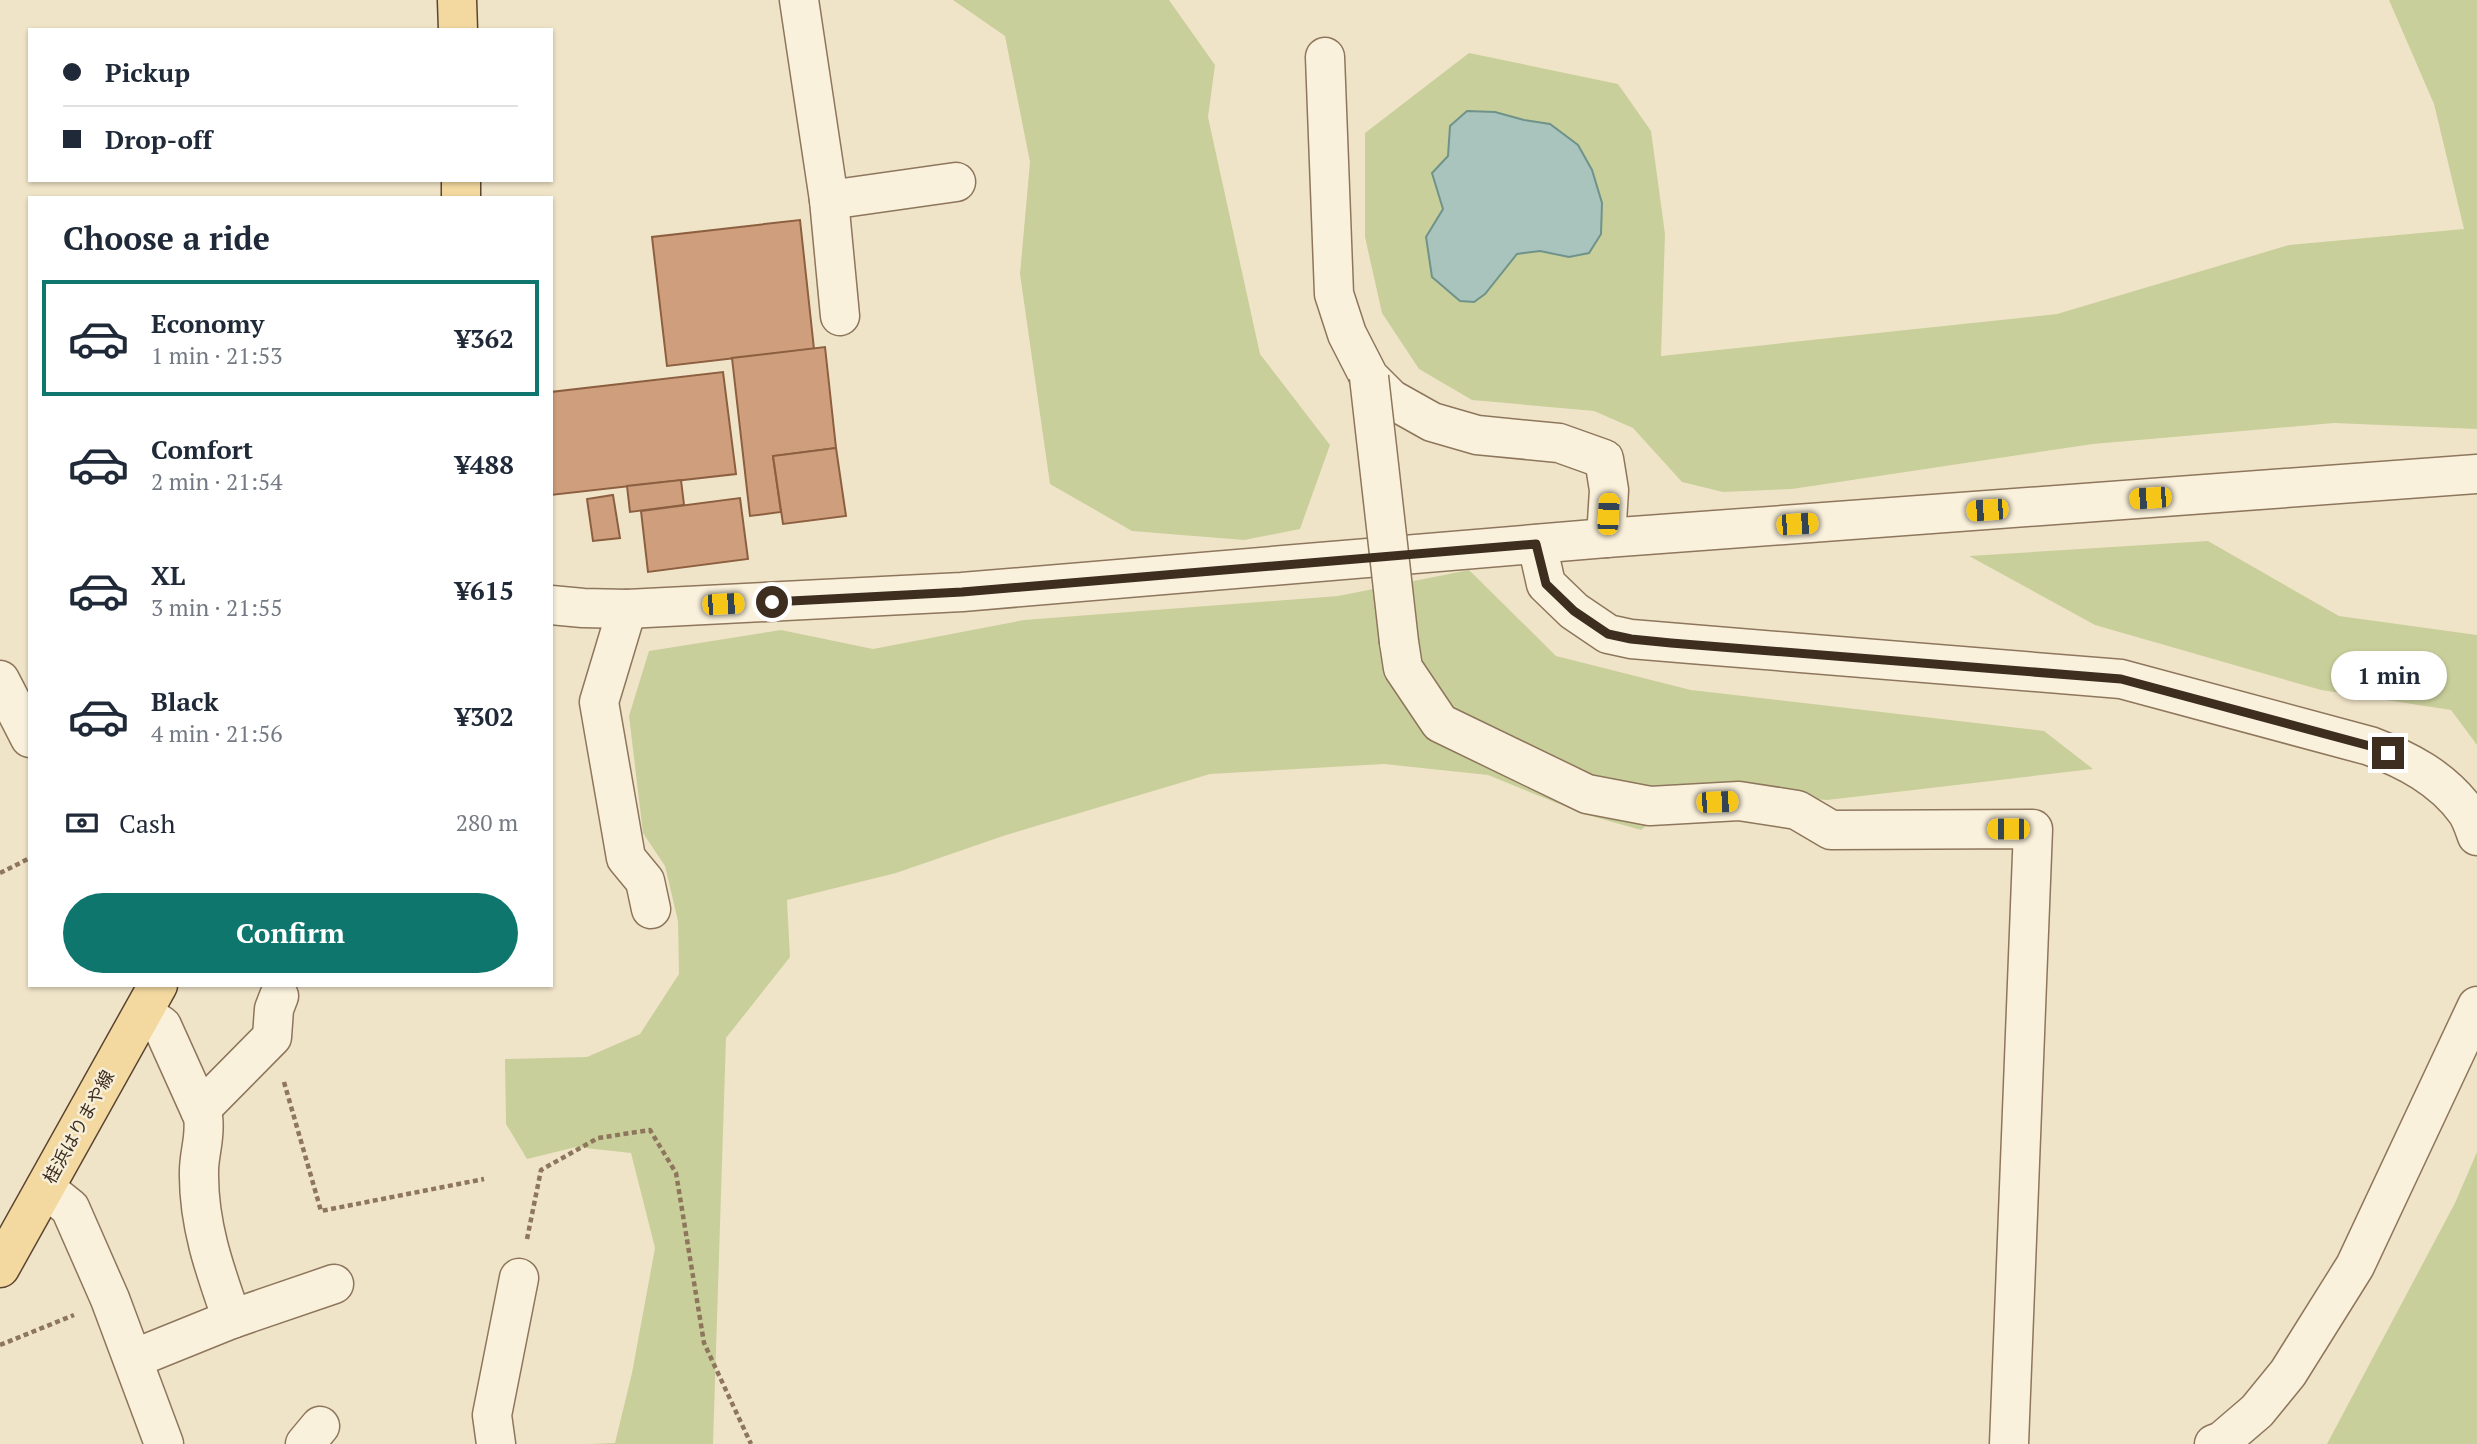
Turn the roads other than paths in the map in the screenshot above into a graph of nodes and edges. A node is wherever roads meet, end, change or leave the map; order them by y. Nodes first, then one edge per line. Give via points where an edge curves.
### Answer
1 (457, 0) edge
2 (799, 0) edge
3 (458, 28) edge
4 (1325, 57) dead end
5 (956, 182) dead end
6 (830, 200) junction
7 (840, 316) dead end
8 (1369, 377) junction
9 (2477, 474) edge
10 (1606, 538) junction
11 (1536, 544) junction
12 (553, 605) edge
13 (627, 609) junction
14 (0, 680) edge
15 (28, 734) edge
16 (2477, 836) edge
17 (651, 909) dead end
18 (279, 996) dead end
19 (150, 999) edge
20 (2477, 1006) edge
21 (200, 1110) junction
22 (45, 1188) junction
23 (0, 1268) edge
24 (519, 1278) road end
25 (334, 1284) dead end
26 (232, 1319) junction
27 (133, 1359) junction
28 (164, 1444) edge
29 (496, 1444) edge
30 (2009, 1444) edge
31 (2214, 1444) edge

1 - 3 main road
2 - 6 street
4 - 8 street via 1334,294
5 - 6 street
6 - 7 street
8 - 10 street via 1391,400 1433,422 1477,435 1559,443 1604,459 1609,490
8 - 30 street, bridge via 1403,668 1440,723 1587,794 1650,806 1739,802 1797,810 1831,830 2033,829
9 - 10 street
10 - 11 street
11 - 13 street via 962,592
11 - 16 street via 1546,584 1608,634 2121,679 2370,746 2406,760 2440,784 2467,812
12 - 13 street
13 - 17 street via 599,702 626,858 645,881
14 - 15 street
18 - 21 street via 272,1037
19 - 21 street
19 - 22 main road, 桂浜はりまや線
20 - 31 street via 2355,1266 2288,1373 2257,1411
21 - 26 street via 205,1130 199,1172 204,1231
22 - 23 main road, 桂浜はりまや線
22 - 27 street via 71,1208
24 - 29 street via 492,1415
25 - 26 street
26 - 27 street
27 - 28 street

